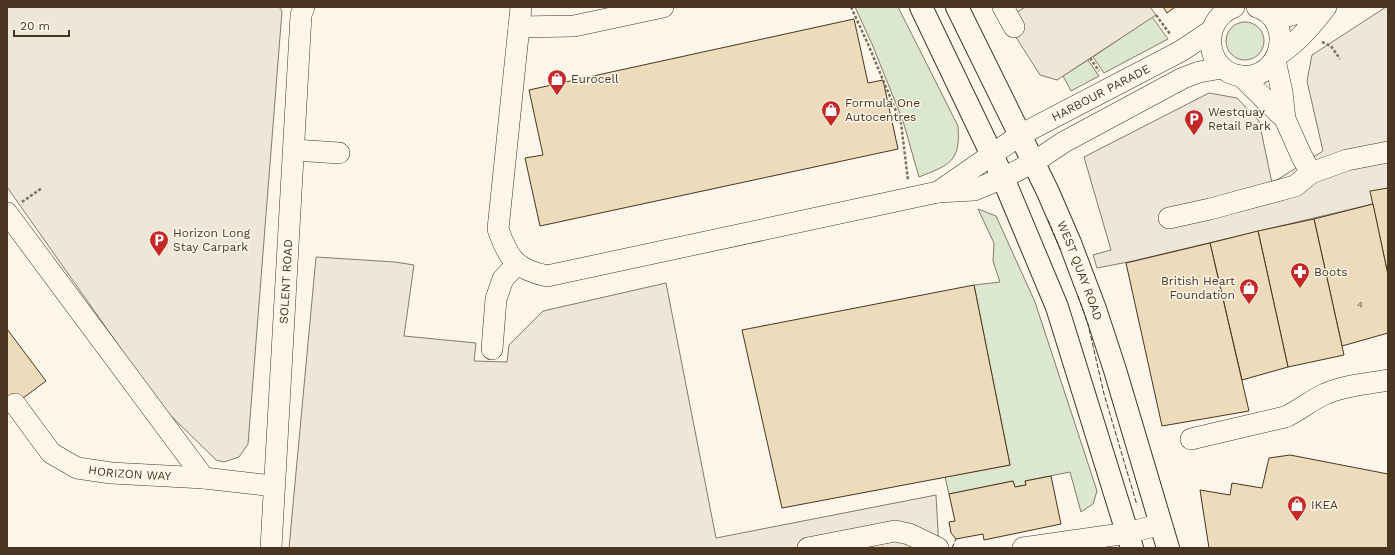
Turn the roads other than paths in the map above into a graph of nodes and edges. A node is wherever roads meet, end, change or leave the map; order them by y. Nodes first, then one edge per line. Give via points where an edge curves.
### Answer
1 (663, 7) edge
2 (921, 7) edge
3 (957, 7) edge
4 (1003, 7) edge
5 (1323, 7) edge
6 (1326, 7) edge
7 (1261, 9) edge
8 (301, 10) edge
9 (1221, 15) edge
10 (520, 17) edge
11 (1014, 27) dead end
12 (1277, 57) junction
13 (1222, 68) junction
14 (1241, 76) junction
15 (1285, 119) junction
16 (1020, 135) junction
17 (294, 150) junction
18 (1388, 152) edge
19 (339, 153) dead end
20 (991, 154) junction
21 (1034, 162) junction
22 (1311, 173) junction
23 (1003, 178) junction
24 (938, 192) junction
25 (7, 213) edge
26 (1169, 218) dead end
27 (516, 265) junction
28 (492, 349) dead end
29 (1388, 380) edge
30 (14, 404) dead end
31 (1191, 439) dead end
32 (204, 478) junction
33 (273, 486) junction
34 (1161, 524) junction
35 (1130, 541) edge
36 (271, 548) edge
37 (808, 548) edge
38 (938, 548) edge
39 (1023, 548) edge
40 (1168, 548) edge

1 - 10 street via 574,26
2 - 20 highway
3 - 16 highway, WEST QUAY ROAD
4 - 11 street
5 - 7 street via 1287,16
6 - 12 street via 1303,35
7 - 12 street via 1277,24 1281,45
8 - 17 street, SOLENT ROAD
9 - 13 street via 1211,51
9 - 16 street, HARBOUR PARADE via 1181,51
10 - 27 street via 498,229 504,248
12 - 14 street via 1269,68 1260,73
12 - 15 street
13 - 14 street
13 - 21 street, HARBOUR PARADE via 1183,78 1064,142
14 - 15 street
15 - 22 street
16 - 20 street, HARBOUR PARADE
16 - 21 highway, WEST QUAY ROAD
17 - 19 street
17 - 33 street, SOLENT ROAD
18 - 22 street via 1347,160
20 - 23 highway
20 - 24 street, HARBOUR PARADE
21 - 23 street, HARBOUR PARADE
21 - 34 highway, WEST QUAY ROAD via 1070,243 1095,309
22 - 26 street via 1295,186
23 - 24 street, HARBOUR PARADE via 974,190
23 - 35 highway via 1057,307
24 - 27 street via 547,276
25 - 32 street
27 - 28 street via 503,279 496,299
29 - 31 street via 1324,394 1285,417
30 - 32 street, HORIZON WAY via 51,453 77,468 111,474
32 - 33 street, HORIZON WAY
33 - 36 street, SOLENT ROAD
34 - 35 street
34 - 40 highway, WEST QUAY ROAD
35 - 39 street
37 - 38 street via 895,532 909,534

